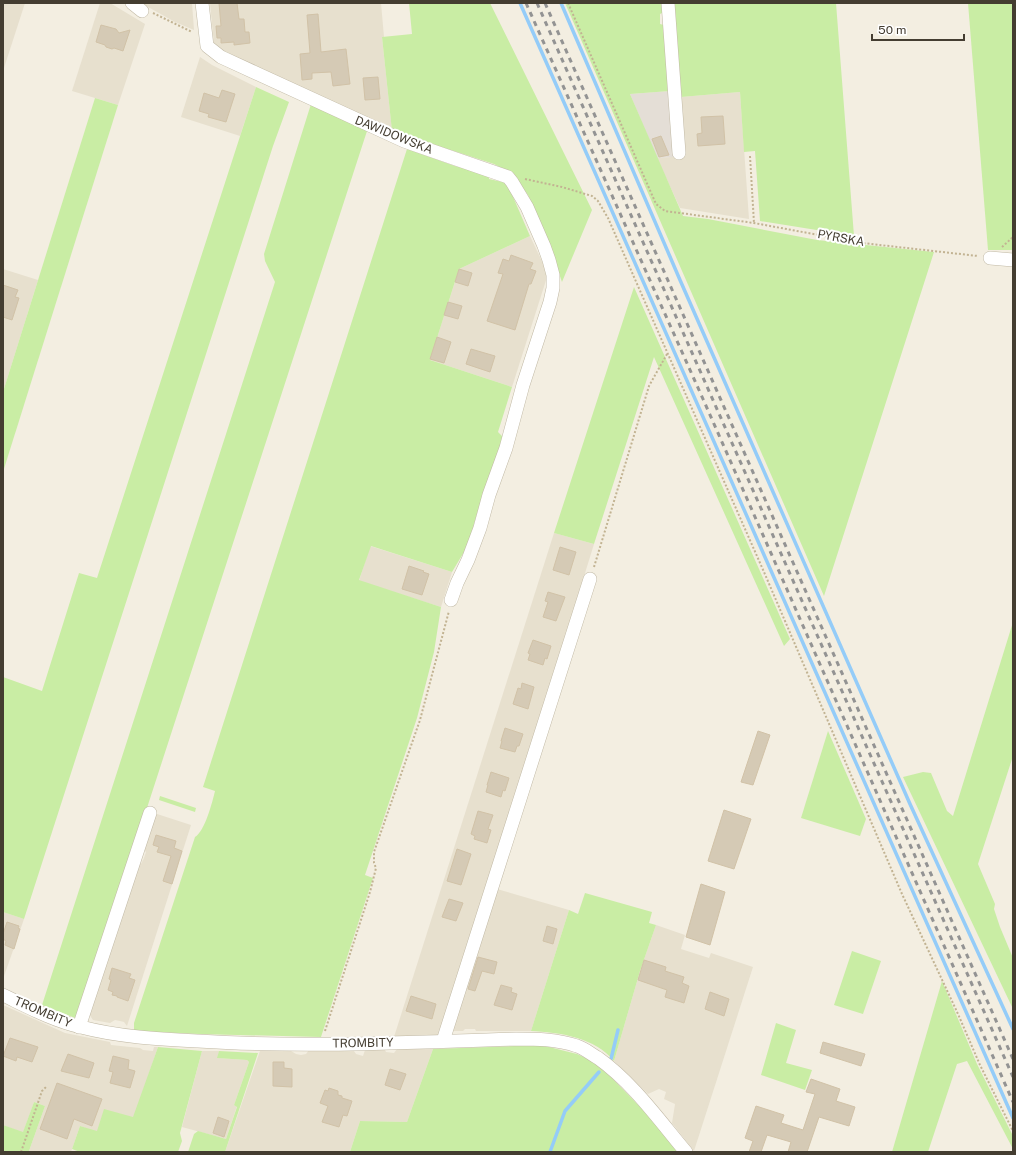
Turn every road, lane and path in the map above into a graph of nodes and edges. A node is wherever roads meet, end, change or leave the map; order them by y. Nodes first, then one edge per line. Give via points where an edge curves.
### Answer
1 (202, 3) edge
2 (568, 3) edge
3 (668, 3) edge
4 (137, 7) edge
5 (206, 43) junction
6 (679, 154) dead end
7 (750, 156) dead end
8 (508, 177) junction
9 (754, 223) junction
10 (990, 258) joint
11 (1013, 260) edge
12 (667, 354) junction
13 (590, 579) joint
14 (451, 600) joint
15 (150, 814) dead end
16 (3, 995) edge
17 (80, 1027) junction
18 (443, 1041) junction
19 (322, 1044) junction
20 (46, 1087) dead end
21 (1013, 1132) edge
22 (21, 1152) edge
23 (686, 1152) edge

1 - 5 street
2 - 9 path, PYRSKA via 656,204 671,211
3 - 6 street
4 - 5 path via 195,34
5 - 8 street, DAWIDOWSKA via 221,57 404,141
7 - 9 path
8 - 12 path via 532,179 592,196 598,201 608,218
8 - 14 street via 527,207 549,260 553,288 480,528
9 - 10 path, PYRSKA via 862,243
10 - 11 street
12 - 13 path via 649,386
12 - 21 path via 899,887
13 - 18 street
14 - 19 path via 420,720 374,852 375,874
15 - 17 street
16 - 17 street, TROMBITY
17 - 19 street, TROMBITY via 122,1036 162,1039
18 - 19 street, TROMBITY
18 - 23 street, TROMBITY via 536,1039 578,1046 611,1068 651,1109
20 - 22 path via 42,1091

